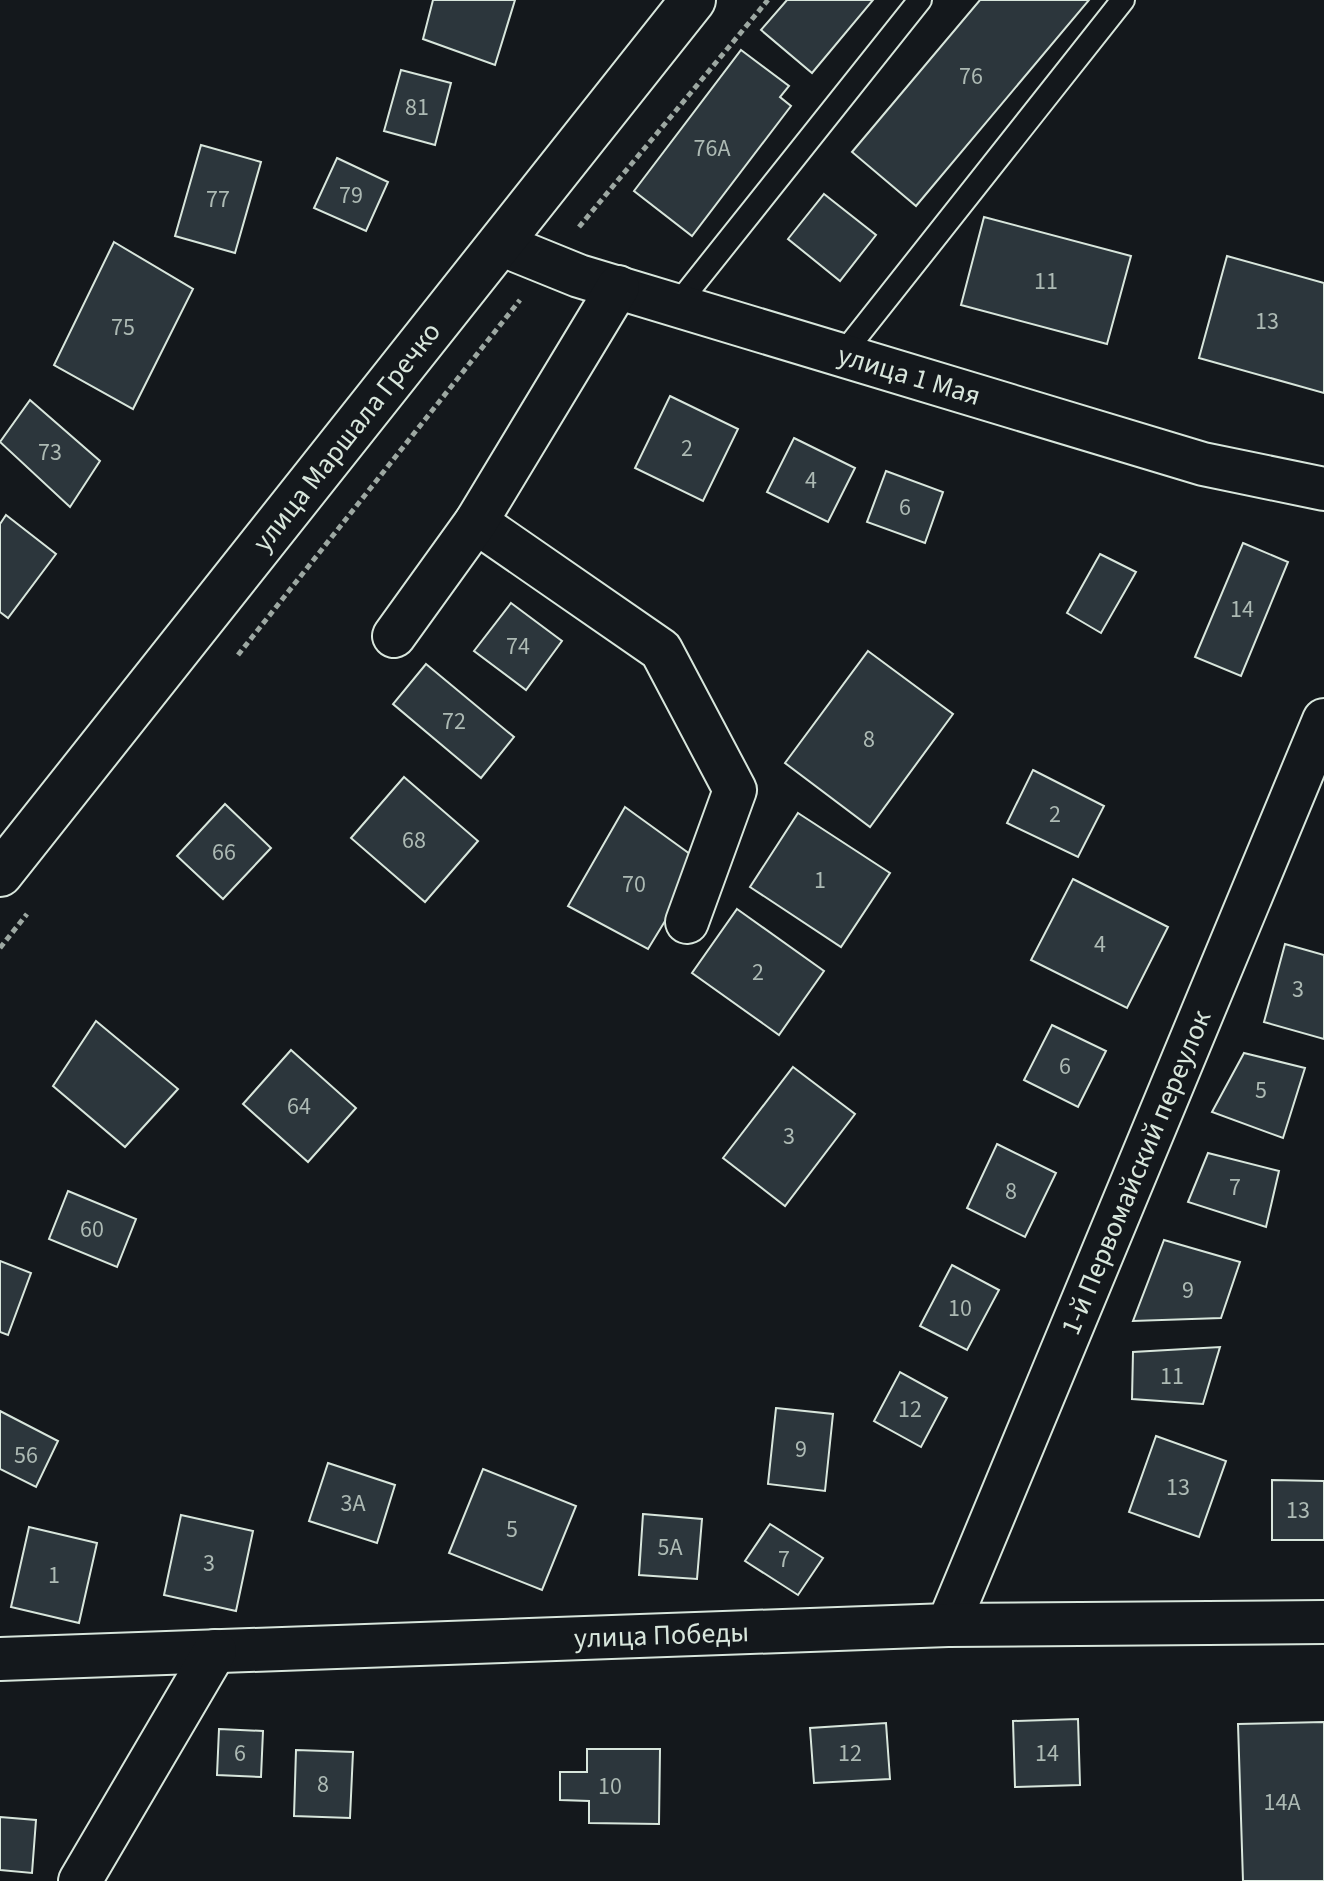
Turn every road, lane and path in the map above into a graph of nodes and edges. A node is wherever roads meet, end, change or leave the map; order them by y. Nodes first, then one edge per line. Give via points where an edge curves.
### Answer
1 (693, 0) edge
2 (768, 0) edge
3 (920, 0) edge
4 (1123, 0) edge
5 (500, 244) junction
6 (549, 264) junction
7 (618, 287) junction
8 (677, 305) junction
9 (842, 355) junction
10 (1324, 489) edge
11 (476, 522) junction
12 (394, 636) dead end
13 (236, 657) dead end
14 (1324, 720) edge
15 (0, 874) edge
16 (30, 911) dead end
17 (687, 922) dead end
18 (0, 948) edge
19 (1324, 1622) edge
20 (948, 1625) junction
21 (215, 1651) junction
22 (0, 1659) edge
23 (80, 1881) edge

1 - 5 main road, улица Маршала Гречко
2 - 6 path
3 - 8 lane
4 - 9 lane
5 - 6 street, улица 1 Мая
5 - 15 main road, улица Маршала Гречко
6 - 7 street, улица 1 Мая
6 - 13 path
7 - 8 street, улица 1 Мая
7 - 11 street
8 - 9 street, улица 1 Мая
9 - 10 street, улица 1 Мая via 1203,464
11 - 12 street
11 - 17 street via 661,650 735,790
14 - 20 street, 1-й Первомайский переулок
16 - 18 path
19 - 20 street, улица Победы
20 - 21 street, улица Победы
21 - 22 street, улица Победы
21 - 23 street

